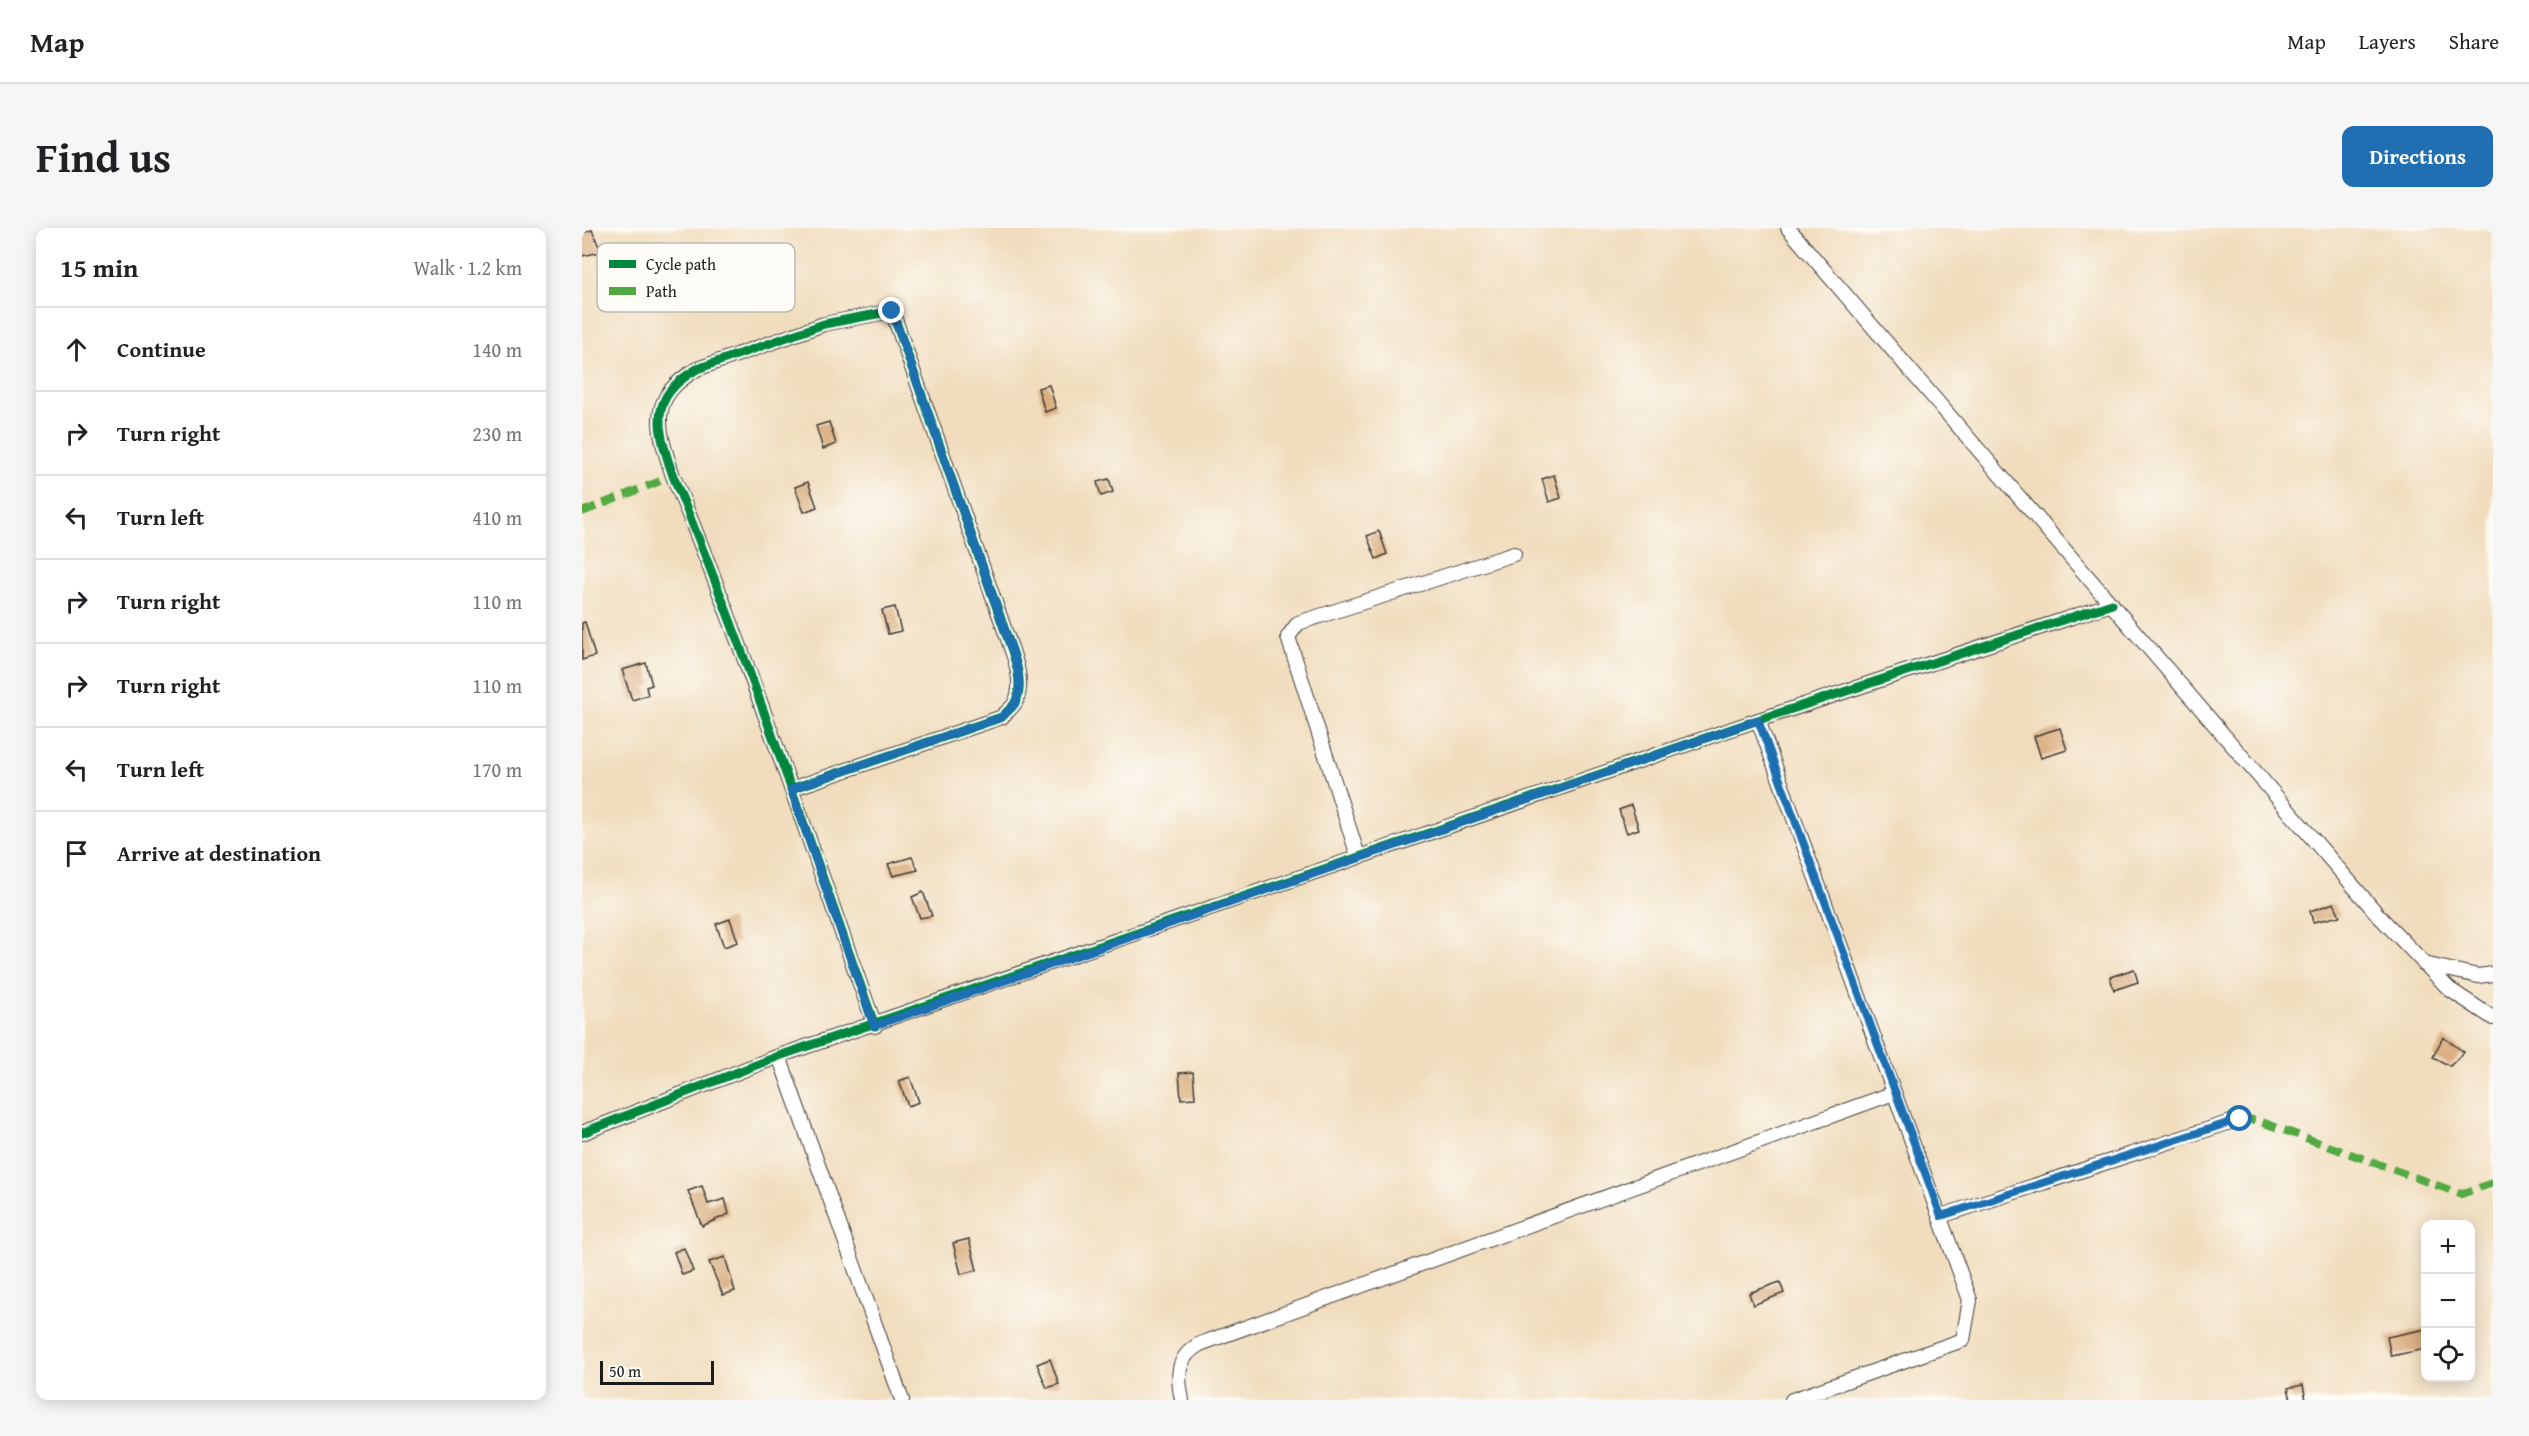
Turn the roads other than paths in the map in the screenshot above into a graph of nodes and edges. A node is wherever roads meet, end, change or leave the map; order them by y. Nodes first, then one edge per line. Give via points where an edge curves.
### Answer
1 (1788, 228) edge
2 (1514, 554) dead end
3 (2112, 604) junction
4 (1758, 720) junction
5 (791, 789) junction
6 (1358, 856) junction
7 (2424, 964) junction
8 (2493, 974) edge
9 (2493, 1018) edge
10 (874, 1026) junction
11 (779, 1056) junction
12 (1894, 1093) junction
13 (2240, 1119) dead end
14 (582, 1133) edge
15 (1941, 1216) junction
16 (902, 1400) edge
17 (1182, 1400) edge
18 (1792, 1400) edge

1 - 3 street
2 - 6 street via 1298,622 1288,637
3 - 4 street
3 - 7 street
4 - 6 street
4 - 12 street
5 - 5 street via 673,476 658,415 665,395 678,380 697,369 824,324 892,311 1003,625 1019,689 1015,703 1002,717
5 - 10 street
6 - 10 street
7 - 8 street via 2478,976
7 - 9 street via 2449,989
10 - 11 street
11 - 14 street
11 - 16 street
12 - 15 street
12 - 17 street via 1200,1344 1180,1365 1178,1384
13 - 15 street
15 - 18 street via 1970,1300 1962,1340

